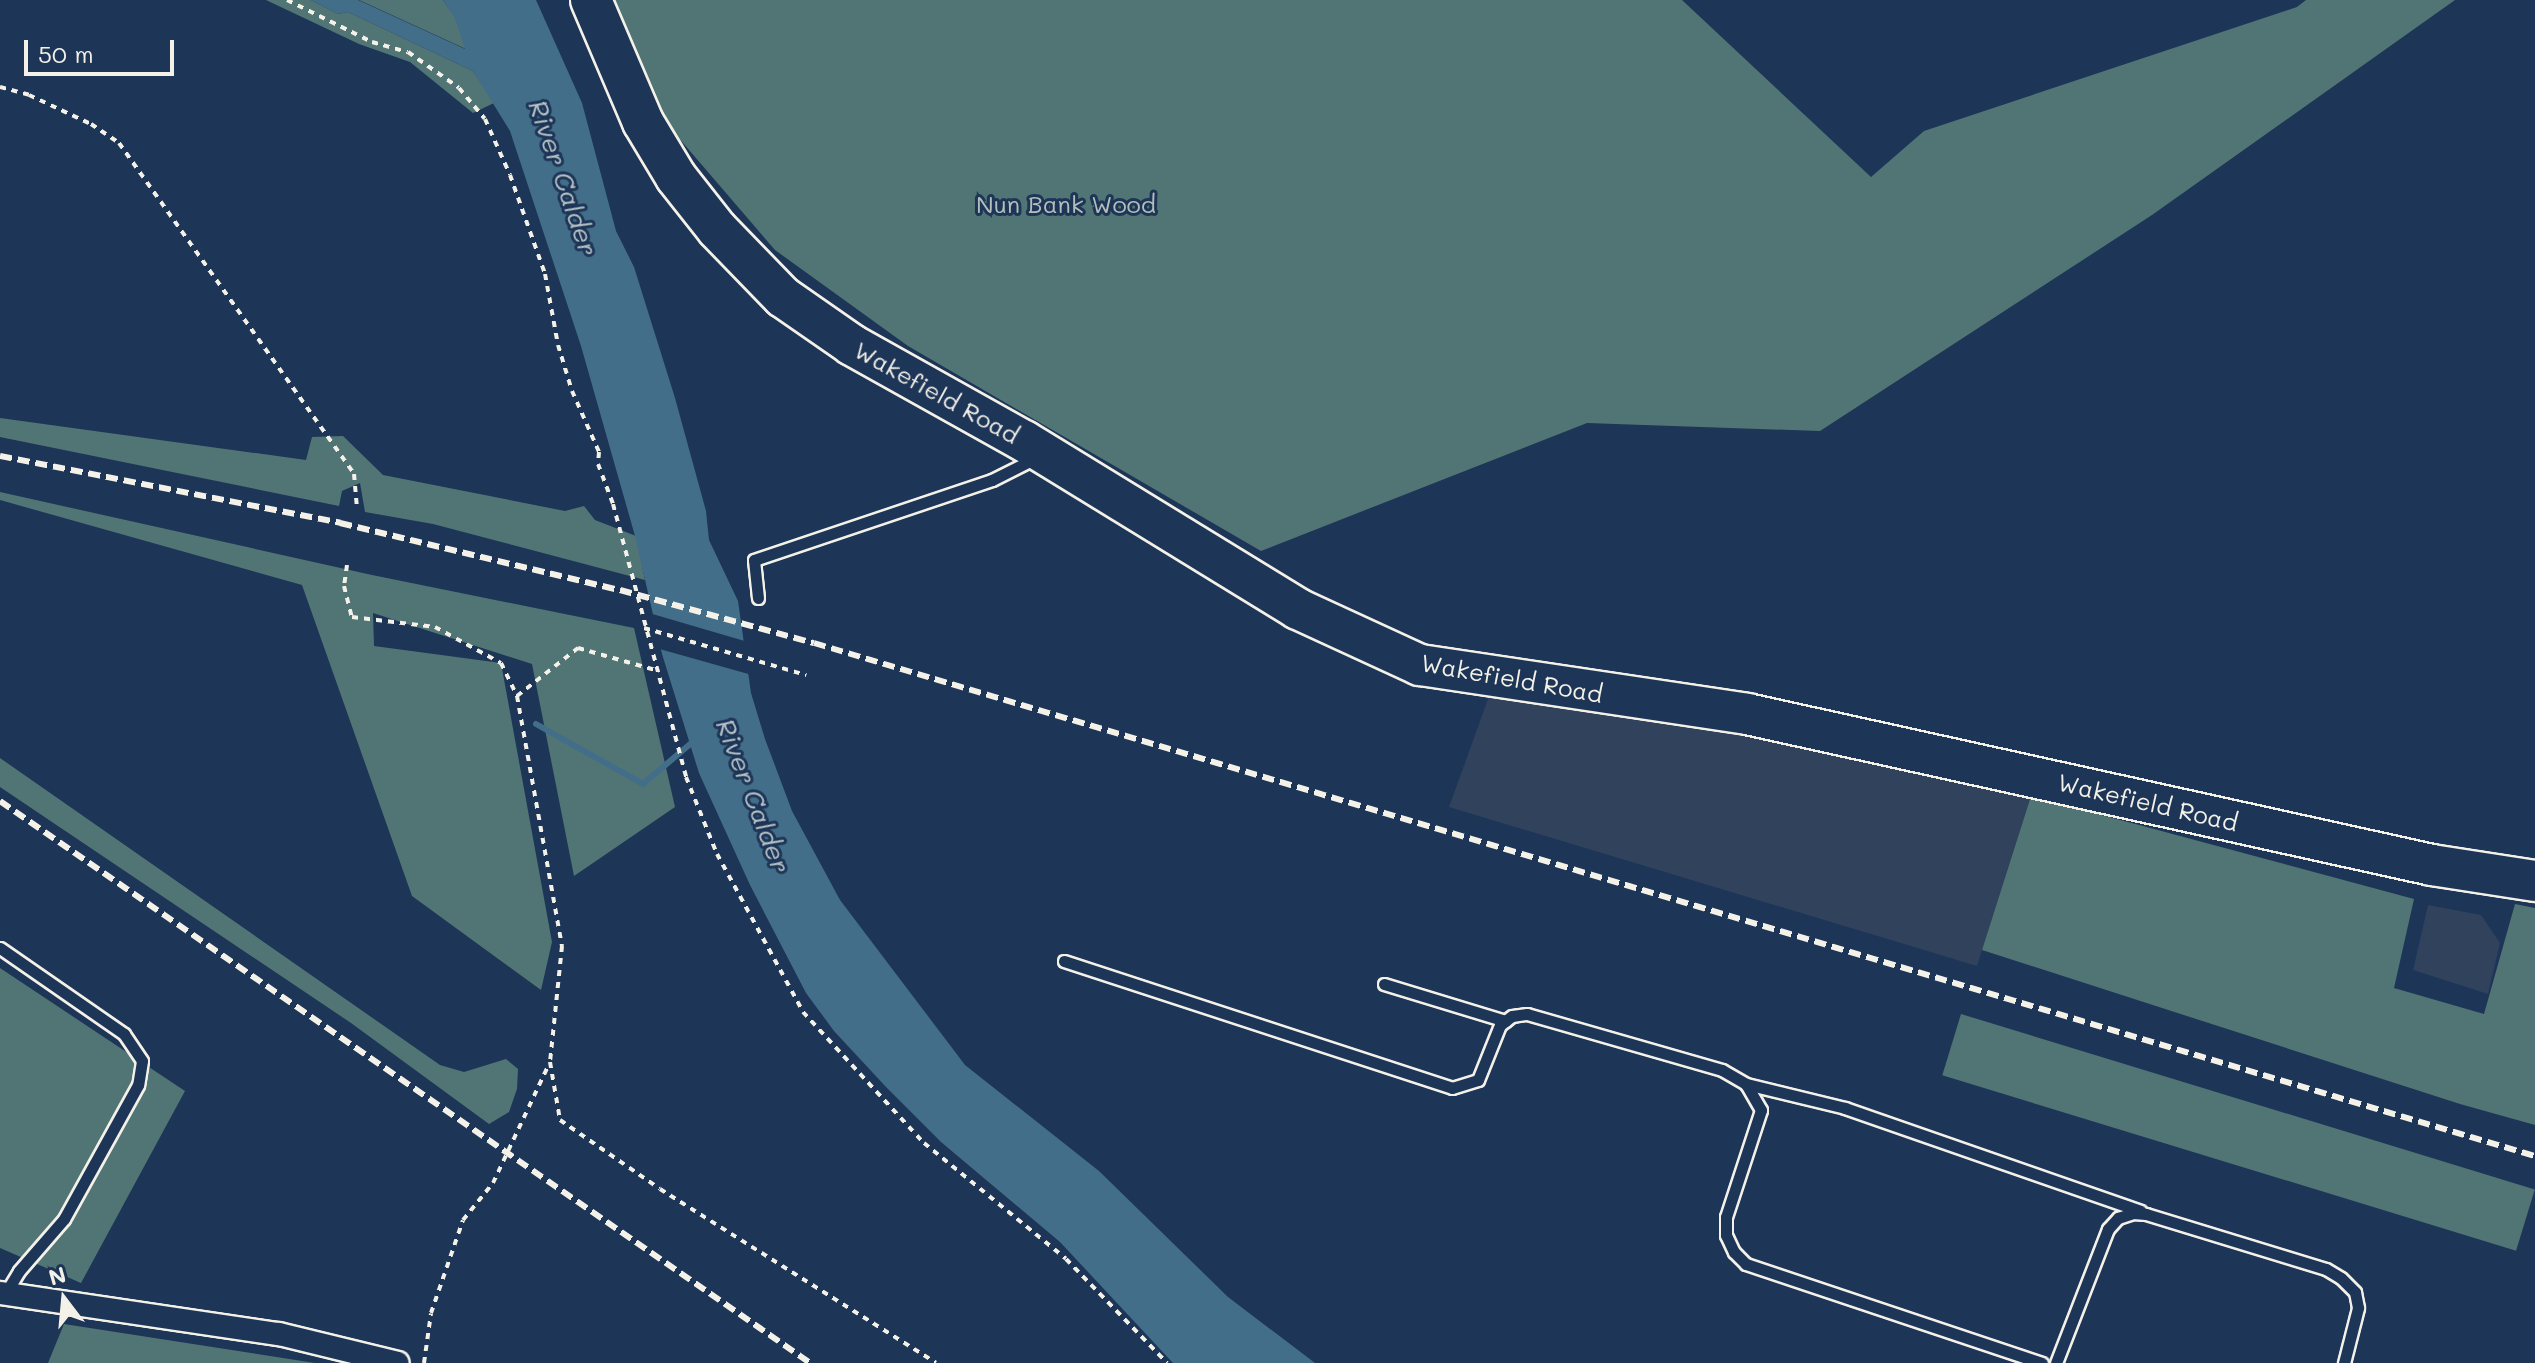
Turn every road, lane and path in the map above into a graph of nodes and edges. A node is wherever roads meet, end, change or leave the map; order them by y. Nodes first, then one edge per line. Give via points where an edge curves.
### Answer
1 (287, 0) edge
2 (591, 0) edge
3 (0, 87) edge
4 (1045, 454) junction
5 (357, 508) dead end
6 (347, 565) dead end
7 (758, 598) dead end
8 (644, 628) dead end
9 (659, 671) junction
10 (806, 675) dead end
11 (517, 696) junction
12 (2535, 881) edge
13 (0, 948) edge
14 (1064, 961) dead end
15 (1384, 984) dead end
16 (1506, 1021) junction
17 (550, 1062) junction
18 (1746, 1084) junction
19 (2146, 1214) junction
20 (2, 1294) edge
21 (398, 1363) edge
22 (424, 1363) edge
23 (936, 1363) edge
24 (1167, 1363) edge
25 (2042, 1363) edge
26 (2056, 1363) edge
27 (2344, 1363) edge

1 - 9 path via 372,42 408,52 459,88 485,119 545,274 558,345 599,452 598,464
2 - 4 highway, Wakefield Road via 643,122 676,177 717,229 783,297 852,345
3 - 5 path via 91,124 119,143 354,474
4 - 7 lane via 992,480 754,560
4 - 12 highway, Wakefield Road via 1298,609 1420,665 1747,714 2432,865
6 - 11 path via 344,586 352,617 435,627 472,644 501,663
8 - 10 path, bridge
9 - 11 path via 578,648
9 - 24 path via 686,777 717,854 803,1012 924,1143 1066,1259
11 - 17 path via 562,946
13 - 20 lane via 124,1034 142,1061 138,1085 64,1219
14 - 16 lane via 1452,1088 1478,1080
15 - 16 lane
16 - 18 lane via 1541,1016 1722,1070
17 - 22 path via 493,1183 463,1220 431,1313
17 - 23 path via 560,1120
18 - 19 lane via 1845,1108
18 - 25 lane via 1761,1110 1726,1217 1726,1235 1734,1252 1761,1271
19 - 26 lane via 2118,1218 2108,1229
19 - 27 lane via 2341,1278 2355,1292 2358,1308
20 - 21 street via 279,1334

